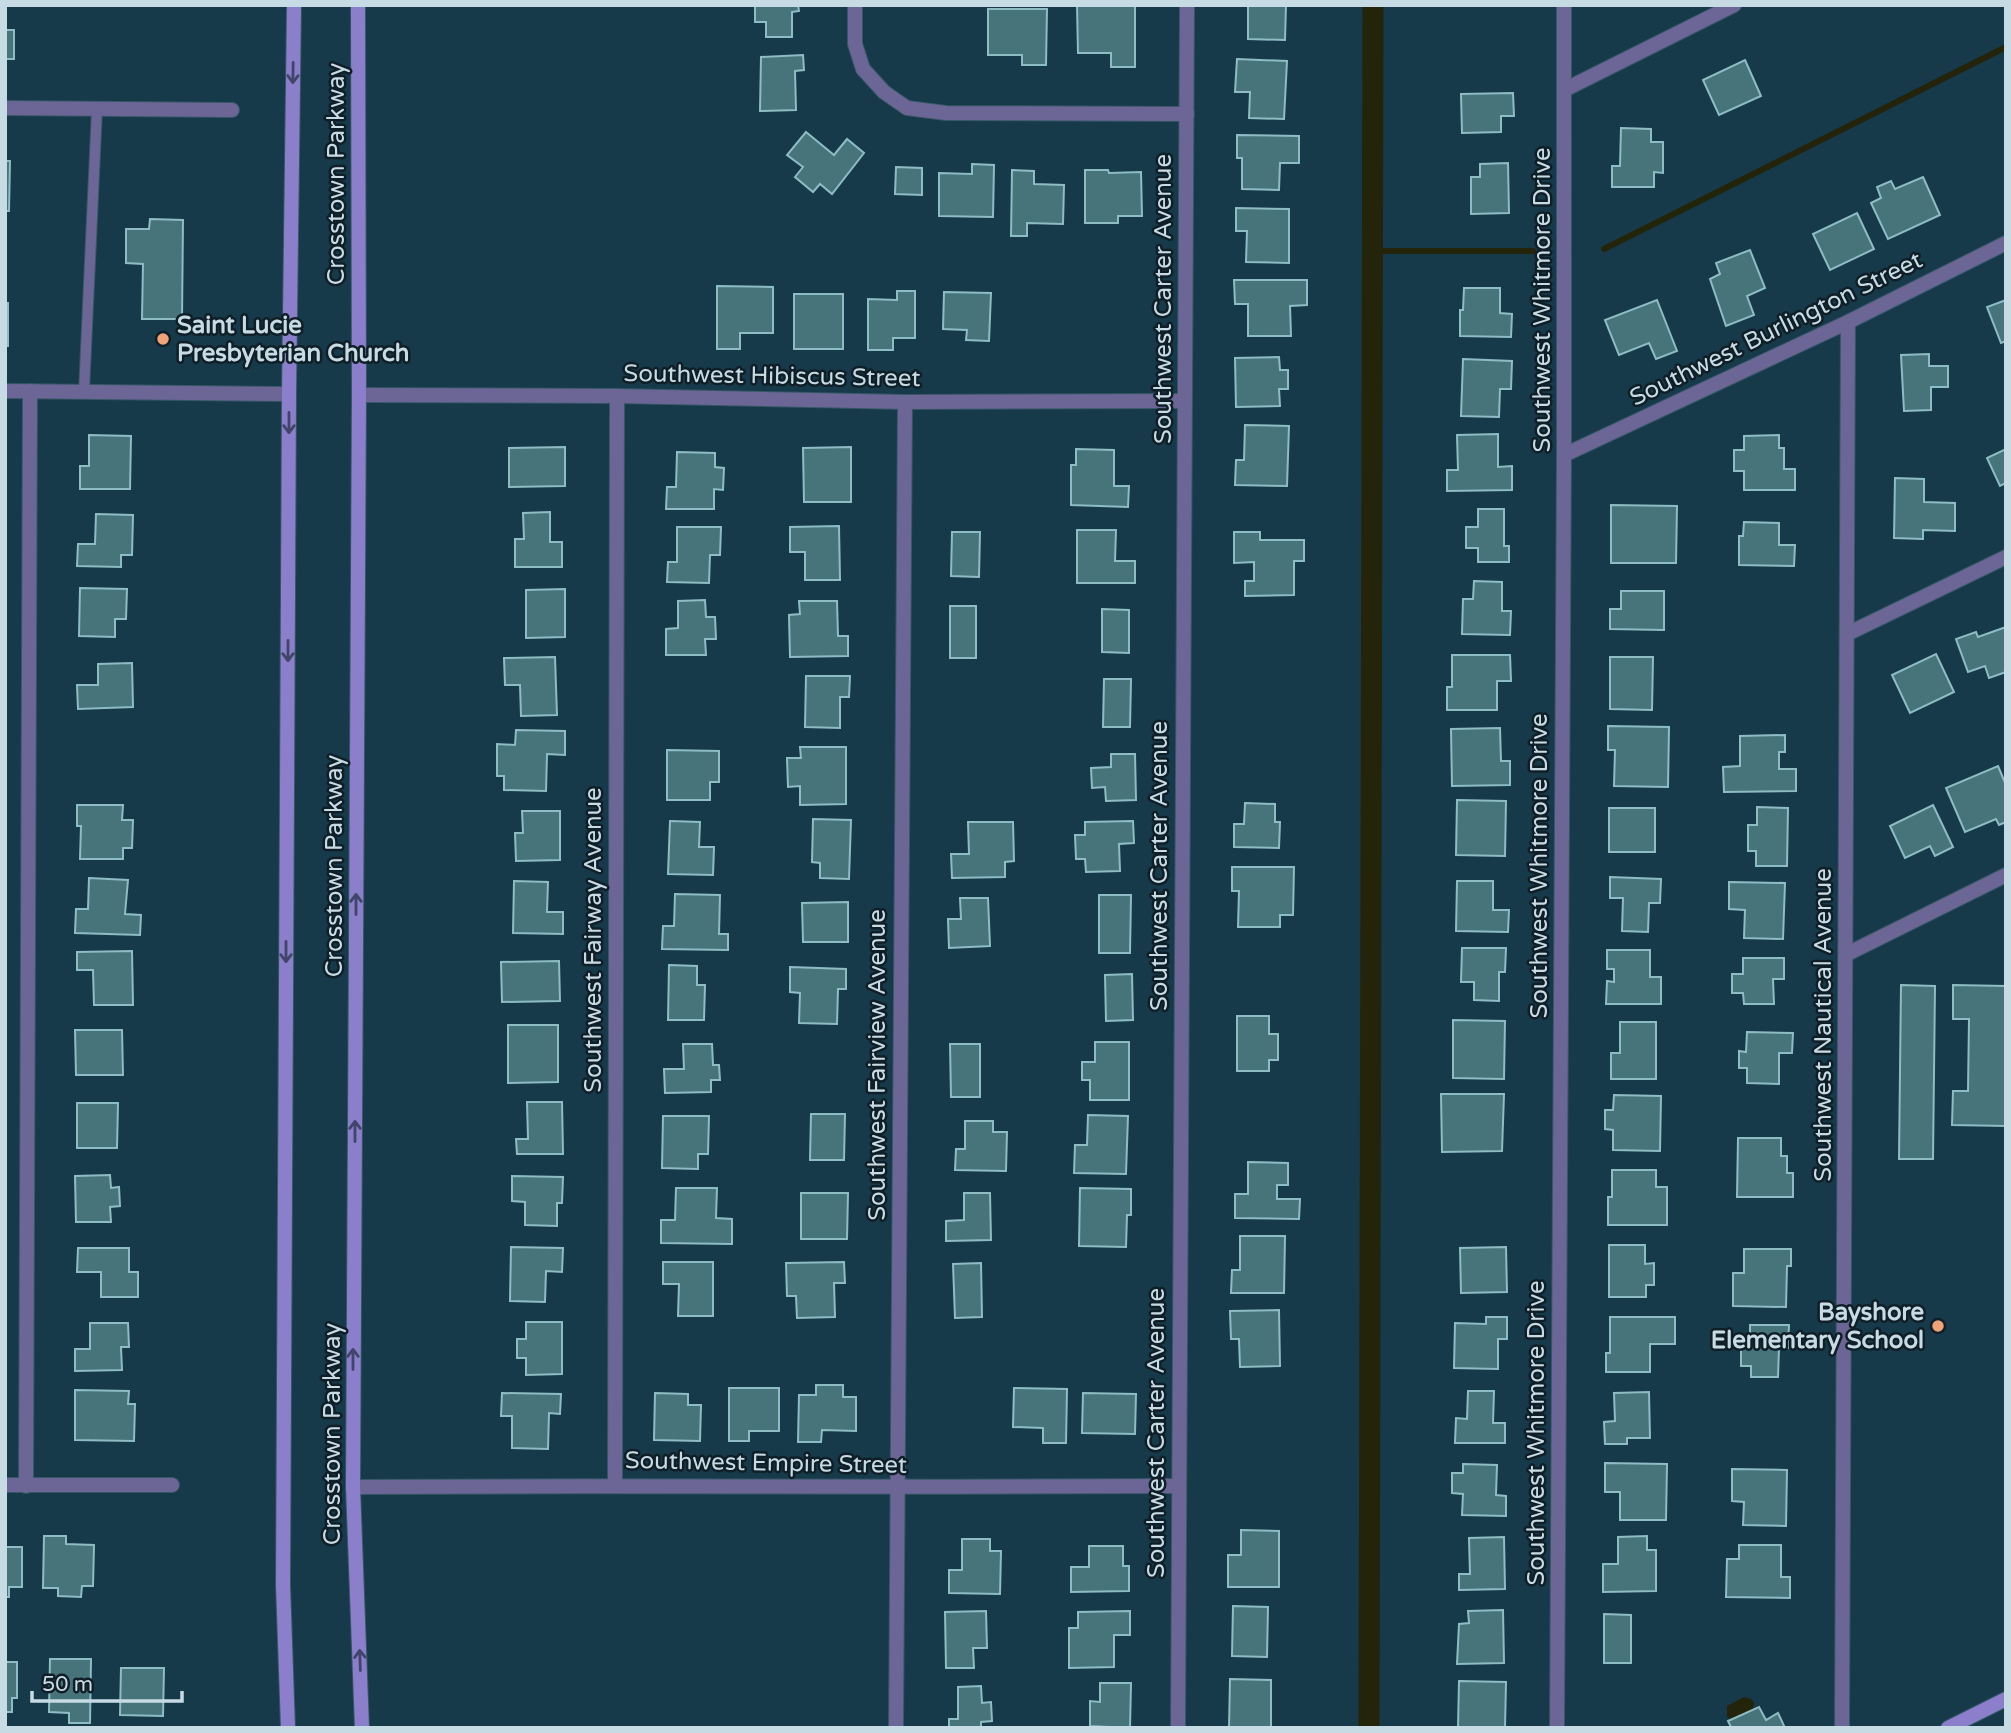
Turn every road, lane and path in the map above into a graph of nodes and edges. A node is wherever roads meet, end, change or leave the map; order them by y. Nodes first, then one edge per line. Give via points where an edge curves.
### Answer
1 (294, 5) edge
2 (358, 5) edge
3 (855, 5) edge
4 (1187, 5) edge
5 (1564, 5) edge
6 (1734, 5) edge
7 (1564, 90) junction
8 (5, 108) edge
9 (97, 109) junction
10 (232, 110) dead end
11 (1187, 114) junction
12 (2006, 243) edge
13 (1848, 322) junction
14 (5, 391) edge
15 (30, 391) junction
16 (84, 392) junction
17 (289, 394) junction
18 (359, 395) junction
19 (617, 396) junction
20 (1185, 401) junction
21 (905, 402) junction
22 (1564, 455) junction
23 (2006, 557) edge
24 (1847, 634) junction
25 (2006, 875) edge
26 (1847, 954) junction
27 (5, 1485) edge
28 (172, 1485) dead end
29 (615, 1485) junction
30 (26, 1486) junction
31 (1178, 1486) junction
32 (353, 1487) junction
33 (897, 1488) junction
34 (2006, 1699) edge
35 (288, 1728) edge
36 (362, 1728) edge
37 (896, 1728) edge
38 (1178, 1728) edge
39 (1557, 1728) edge
40 (1842, 1728) edge
41 (1948, 1728) edge

1 -> 17 main road, Crosstown Parkway
2 - 18 main road, Crosstown Parkway
3 - 11 street via 855,44 863,69 907,108 946,113
4 - 11 street, Southwest Carter Avenue
5 - 7 street, Southwest Whitmore Drive
6 - 7 street
7 - 22 street, Southwest Whitmore Drive
8 - 9 street
9 - 10 street
9 - 16 lane
11 - 20 street, Southwest Carter Avenue
12 - 13 street, Southwest Burlington Street
13 - 22 street, Southwest Burlington Street
13 - 24 street, Southwest Nautical Avenue
14 - 15 street
15 - 16 street
15 - 30 street
16 - 17 street
17 -> 35 main road, Crosstown Parkway via 283,1585
18 - 19 street, Southwest Hibiscus Street
32 -> 18 main road, Crosstown Parkway
19 - 21 street, Southwest Hibiscus Street
19 - 29 street, Southwest Fairway Avenue
20 - 21 street, Southwest Hibiscus Street
20 - 31 street, Southwest Carter Avenue
21 - 33 street, Southwest Fairview Avenue
22 - 39 street, Southwest Whitmore Drive
23 - 24 street
24 - 26 street, Southwest Nautical Avenue
25 - 26 street
26 - 40 street, Southwest Nautical Avenue
27 - 30 street
28 - 30 street
29 - 32 street, Southwest Empire Street
29 - 33 street, Southwest Empire Street
31 - 33 street, Southwest Empire Street
31 - 38 street, Southwest Carter Avenue
36 -> 32 main road, Crosstown Parkway
33 - 37 street, Southwest Fairview Avenue
34 - 41 main road

